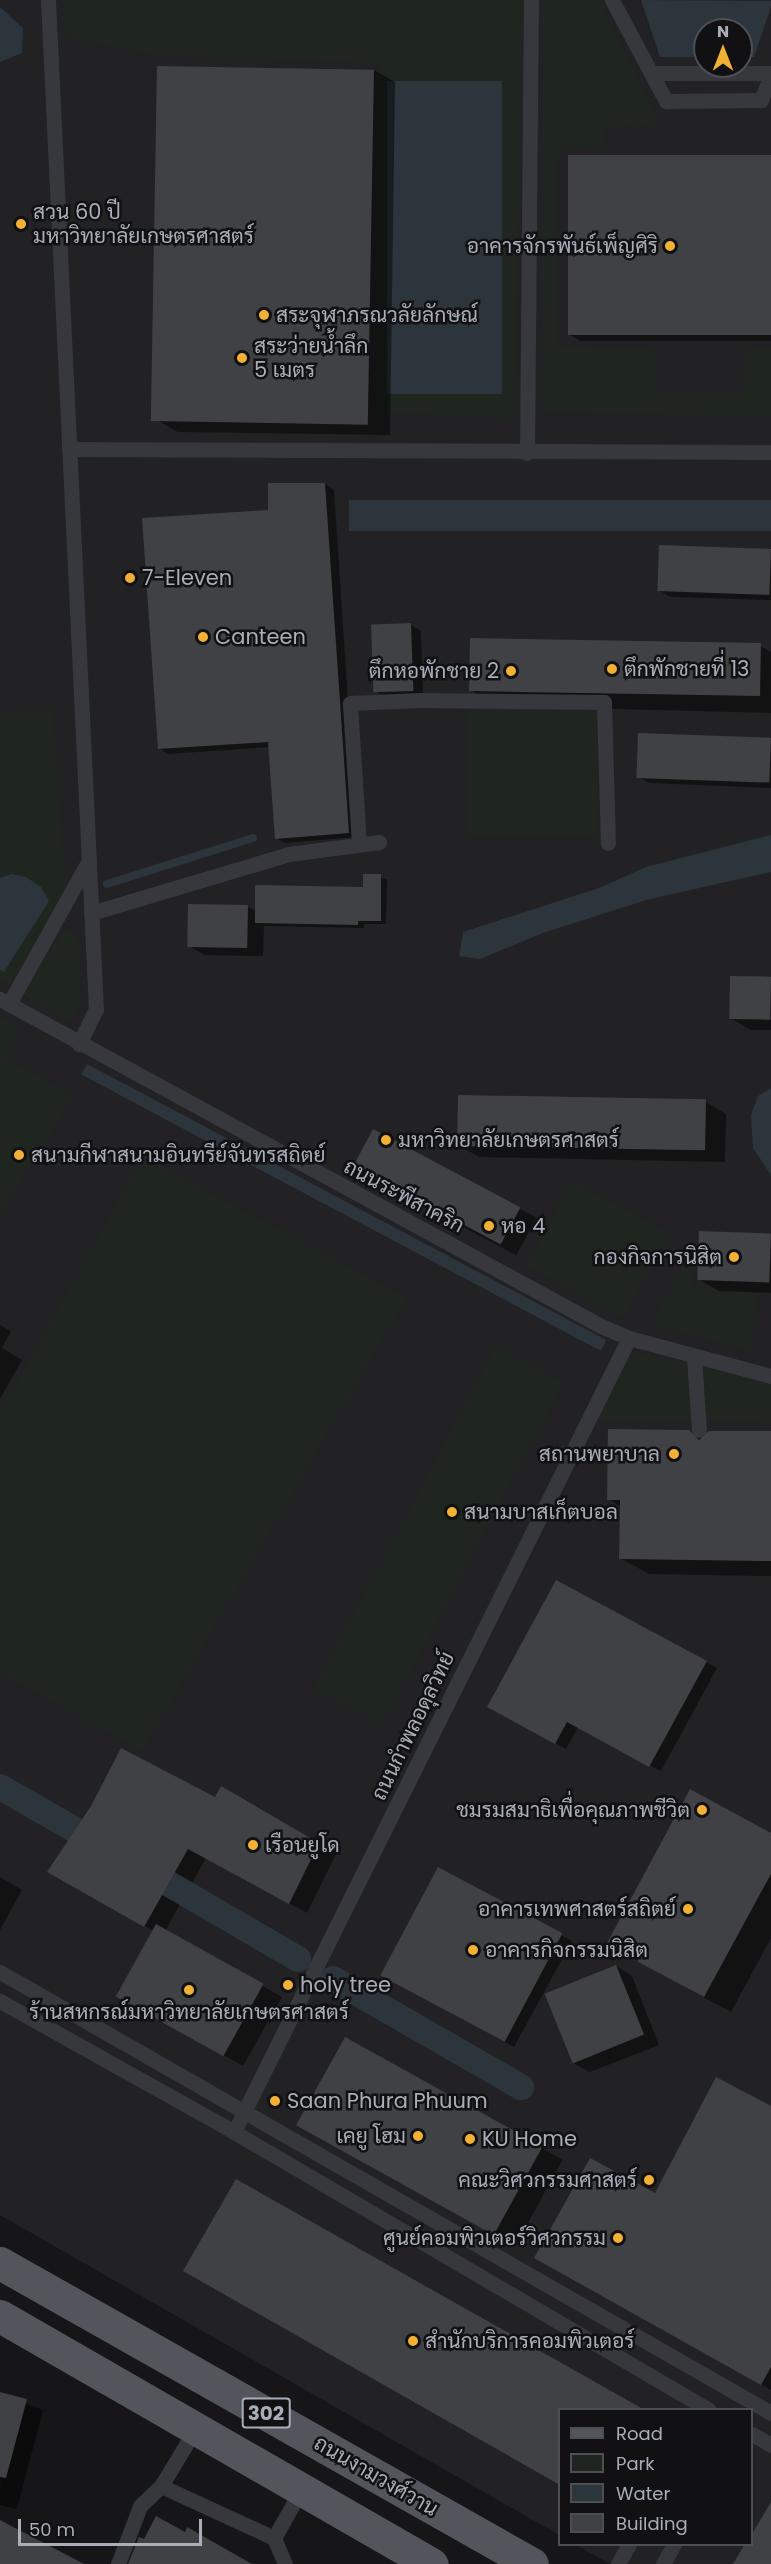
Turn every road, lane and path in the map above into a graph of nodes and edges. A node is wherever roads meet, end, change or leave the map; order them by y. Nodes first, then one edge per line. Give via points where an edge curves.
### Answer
1 (48, 0) edge
2 (531, 0) edge
3 (612, 0) edge
4 (652, 73) junction
5 (771, 74) edge
6 (69, 449) junction
7 (771, 452) edge
8 (527, 453) junction
9 (380, 842) dead end
10 (608, 843) dead end
11 (359, 844) junction
12 (88, 861) junction
13 (90, 913) junction
14 (5, 1001) edge
15 (79, 1044) junction
16 (628, 1338) junction
17 (694, 1357) junction
18 (771, 1376) edge
19 (699, 1430) dead end
20 (0, 1972) edge
21 (0, 2001) edge
22 (245, 2110) junction
23 (234, 2132) junction
24 (0, 2263) edge
25 (0, 2316) edge
26 (705, 2408) edge
27 (763, 2409) edge
28 (196, 2428) junction
29 (753, 2435) edge
30 (771, 2445) edge
31 (161, 2486) junction
32 (301, 2490) junction
33 (274, 2538) junction
34 (628, 2546) edge
35 (673, 2546) edge
36 (118, 2564) edge
37 (285, 2564) edge
38 (432, 2564) edge
39 (532, 2564) edge
40 (618, 2564) edge
41 (663, 2564) edge

1 - 6 lane
2 - 8 lane
3 - 4 lane
4 - 5 lane
4 - 5 lane via 666,101 761,100
6 - 8 lane
6 - 12 lane
7 - 8 lane
9 - 11 lane
10 - 11 lane via 604,702 420,700 350,703
11 - 13 lane via 289,854
12 - 13 lane
12 - 14 lane
13 - 15 lane via 96,1009
14 - 15 lane, ถนนระพีสาคริก
15 - 16 lane, ถนนระพีสาคริก
16 - 17 lane, ถนนระพีสาคริก
16 - 22 lane, ถนนกำพลอดุลวิทย์
17 - 18 lane, ถนนระพีสาคริก
17 - 19 lane
20 - 22 lane
21 - 23 lane
22 - 23 lane, ถนนกำพลอดุลวิทย์
22 - 27 lane
23 - 26 lane
24 - 39 main road, ถนนงามวงศ์วาน / 302
25 - 28 main road, 302
28 - 31 lane
28 - 32 main road, 302
29 - 30 lane
31 - 33 lane
31 - 36 lane via 140,2506
32 - 33 lane
32 - 38 main road, 302
33 - 37 lane
34 - 40 lane
35 - 41 lane

